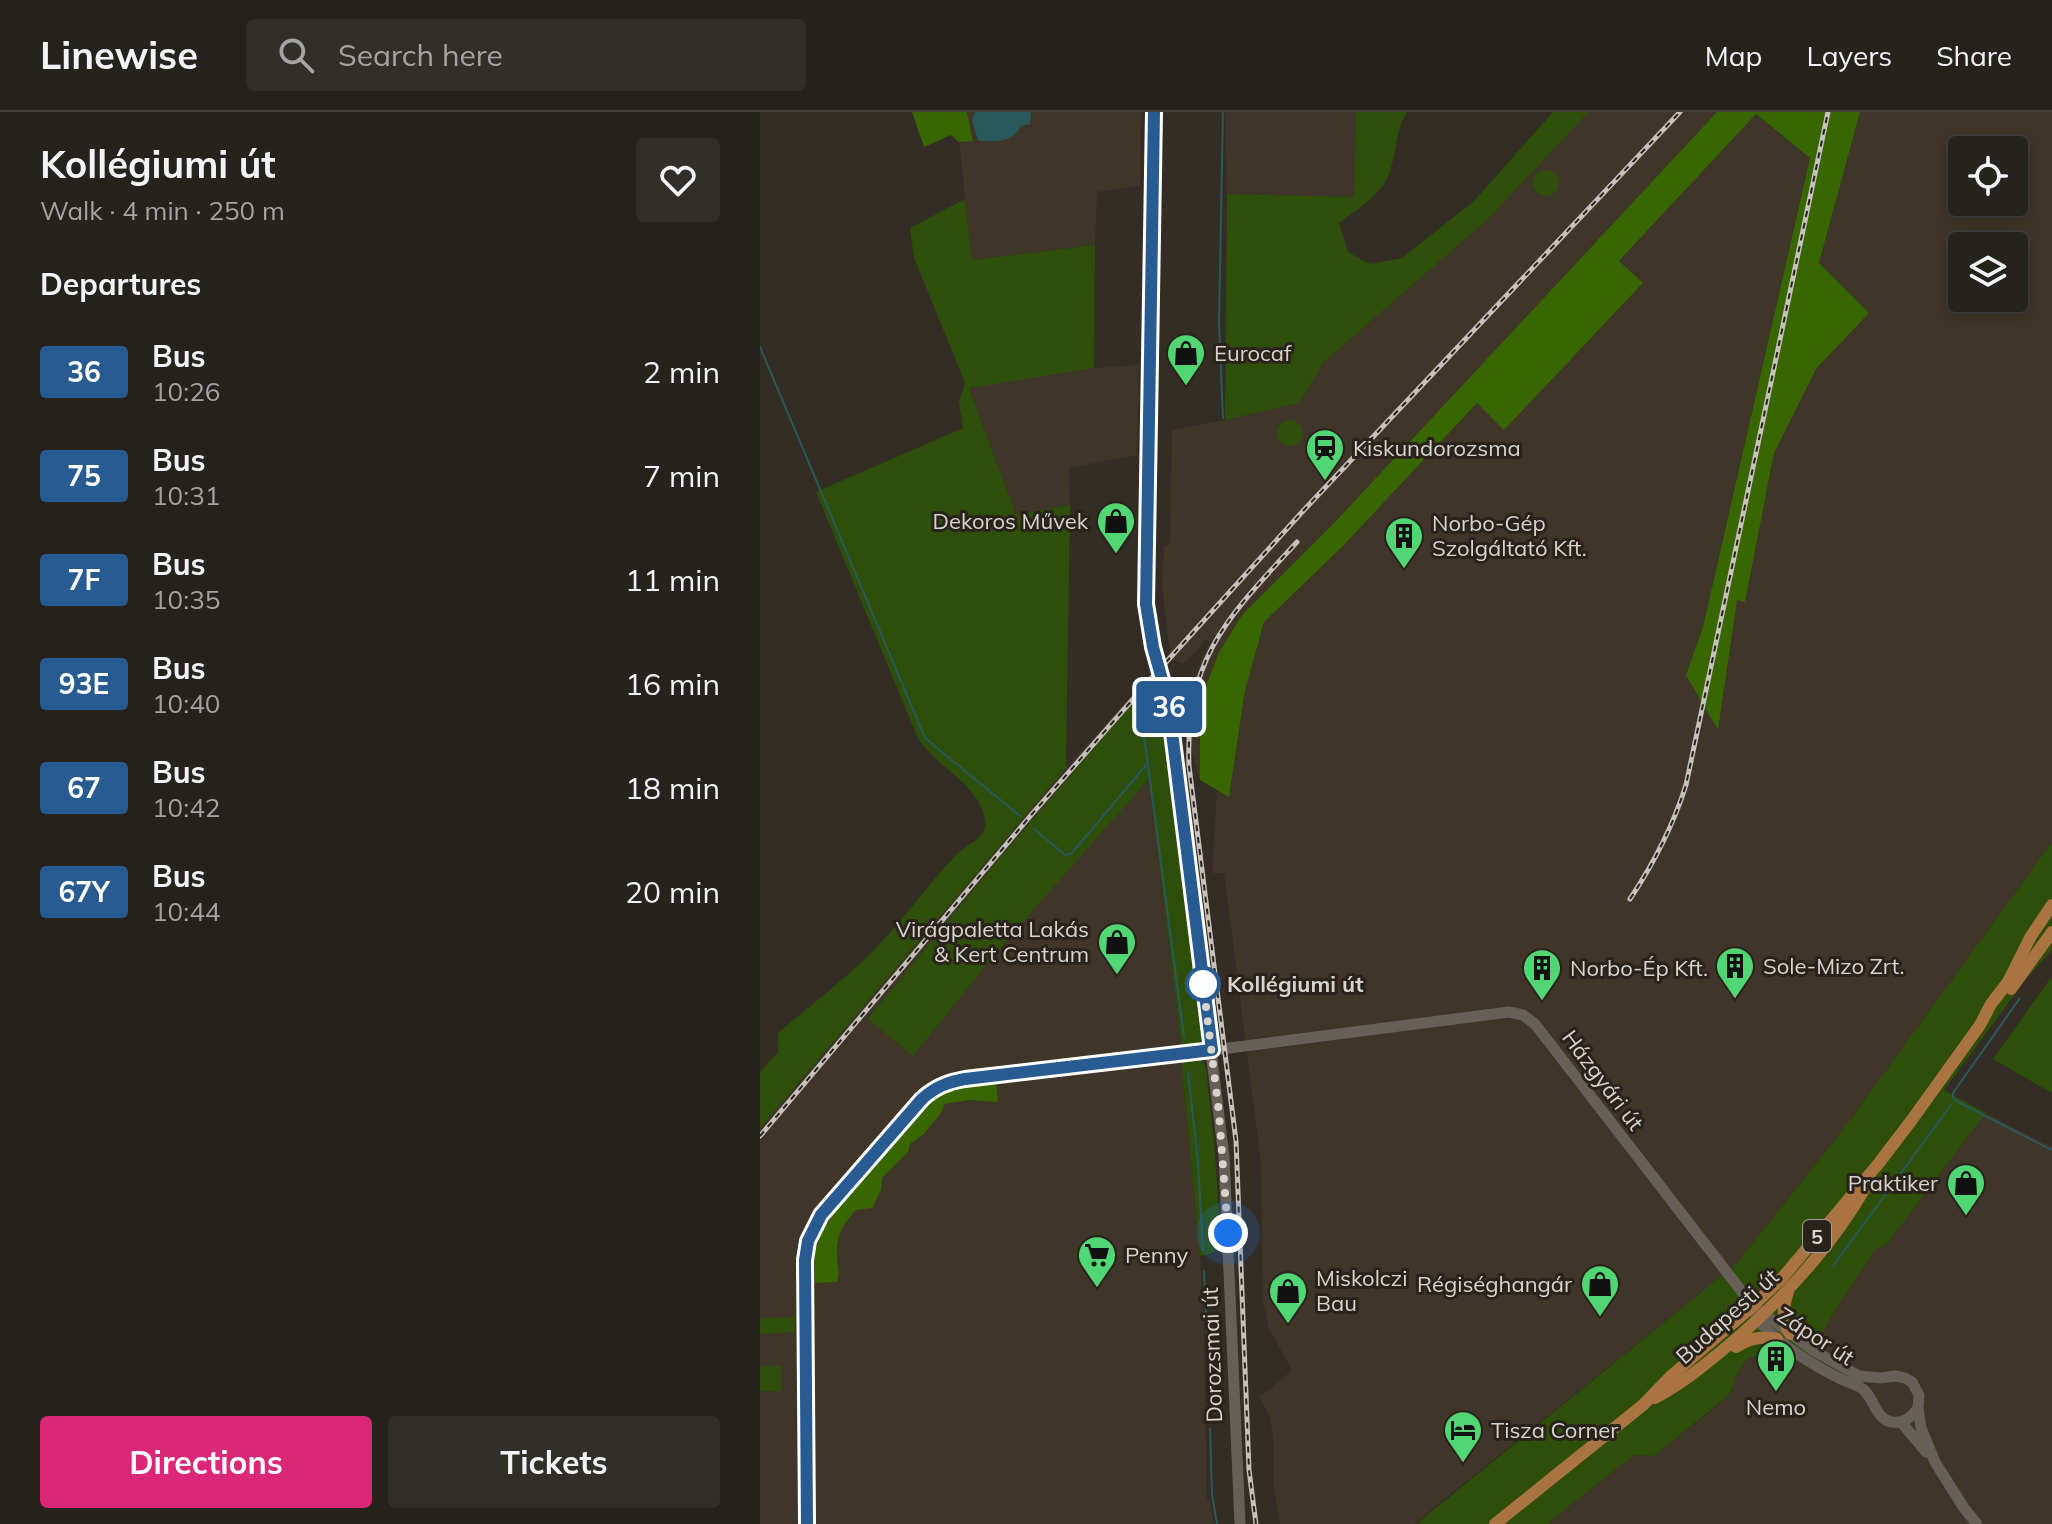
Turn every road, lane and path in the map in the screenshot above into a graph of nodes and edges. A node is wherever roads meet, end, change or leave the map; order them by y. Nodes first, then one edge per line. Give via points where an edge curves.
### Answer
1 (1154, 112) edge
2 (2052, 905) edge
3 (2052, 932) edge
4 (1980, 1025) junction
5 (1212, 1050) junction
6 (1879, 1163) junction
7 (1788, 1291) junction
8 (1753, 1306) junction
9 (1761, 1318) junction
10 (1790, 1334) junction
11 (1777, 1339) junction
12 (1715, 1357) junction
13 (1888, 1377) junction
14 (1873, 1402) junction
15 (1643, 1405) junction
16 (1918, 1408) junction
17 (1901, 1422) junction
18 (1935, 1462) junction
19 (807, 1524) edge
20 (1243, 1524) edge
21 (1495, 1524) edge
22 (1977, 1524) edge

1 - 5 street, Dorozsmai út via 1146,604 1168,701
2 - 4 main road, Budapesti út / 5
3 - 4 main road, Budapesti út / 5
4 - 6 main road, Budapesti út / 5
5 - 8 street, Házgyári út via 1509,1012 1523,1015
5 - 19 street via 945,1083 922,1099 821,1215 805,1260
5 - 20 street, Dorozsmai út via 1224,1170
6 - 7 main road, Budapesti út / 5 via 1847,1219
6 - 8 main road, Budapesti út / 5
7 - 9 main road, Budapesti út / 5
7 - 10 main road via 1782,1314
8 - 9 street, Zápor út
8 - 15 main road, Budapesti út / 5
9 - 10 street, Zápor út
9 - 11 street, Zápor út
9 - 12 main road, Budapesti út / 5
10 - 13 street, Zápor út via 1859,1376
11 - 12 main road via 1757,1337
11 - 14 street, Zápor út via 1865,1390
12 - 15 main road, Budapesti út / 5
13 - 14 street via 1880,1382
13 - 16 street, Zápor út via 1912,1382
14 - 17 street, Zápor út via 1882,1417
15 - 21 main road, Budapesti út / 5
16 - 17 street
16 - 18 street, Zápor út
17 - 18 street, Zápor út
18 - 22 street, Zápor út

